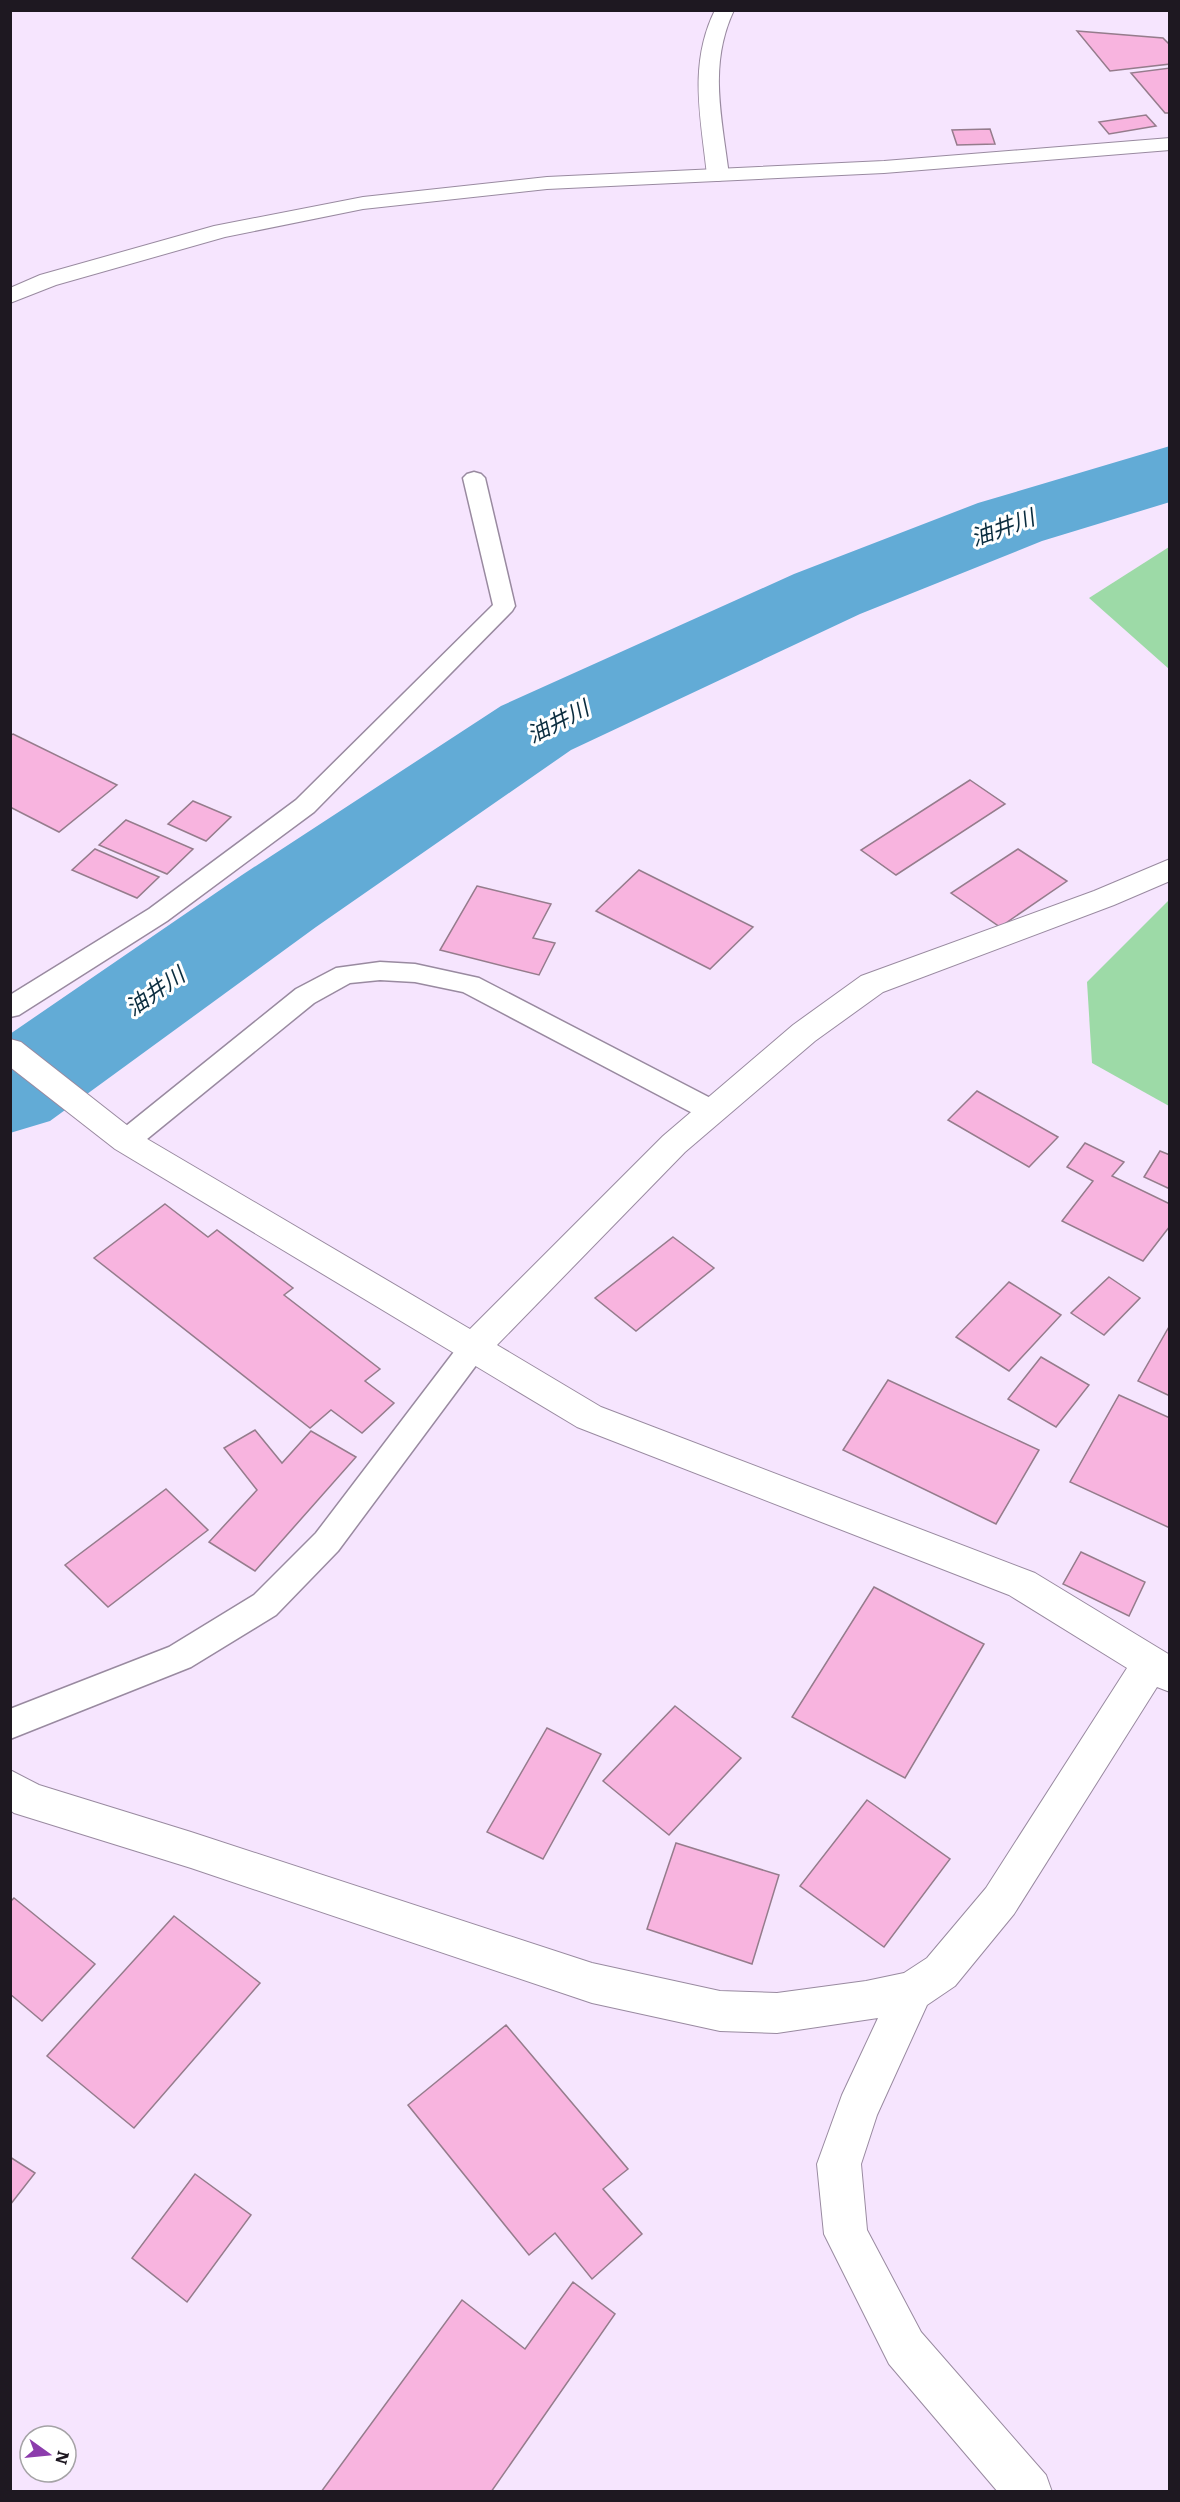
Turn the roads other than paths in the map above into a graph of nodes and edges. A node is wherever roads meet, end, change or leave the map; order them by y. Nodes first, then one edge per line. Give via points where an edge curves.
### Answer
1 (725, 10) edge
2 (1170, 144) edge
3 (718, 175) junction
4 (10, 296) edge
5 (474, 478) dead end
6 (1170, 869) edge
7 (10, 1008) edge
8 (16, 1055) edge
9 (712, 1112) junction
10 (114, 1132) junction
11 (473, 1348) junction
12 (1160, 1669) edge
13 (10, 1724) edge
14 (10, 1788) edge
15 (912, 1991) junction
16 (1029, 2492) edge

1 - 3 street via 713,33 707,67
2 - 3 street via 896,166
3 - 4 street via 547,183 363,202 222,231 48,280
5 - 7 lane via 504,606 305,806 158,915
6 - 9 street via 1104,898 872,984 804,1033
8 - 10 street
9 - 10 lane via 471,984 380,971 345,974 305,996
9 - 11 street via 674,1144
10 - 11 street
11 - 12 street via 589,1417 1022,1584
11 - 13 lane via 327,1542 265,1605 180,1657
12 - 15 street via 1000,1901 941,1972
14 - 15 street via 28,1800 592,1983 720,2012 777,2013
15 - 16 street via 857,2110 839,2164 846,2234 905,2348

